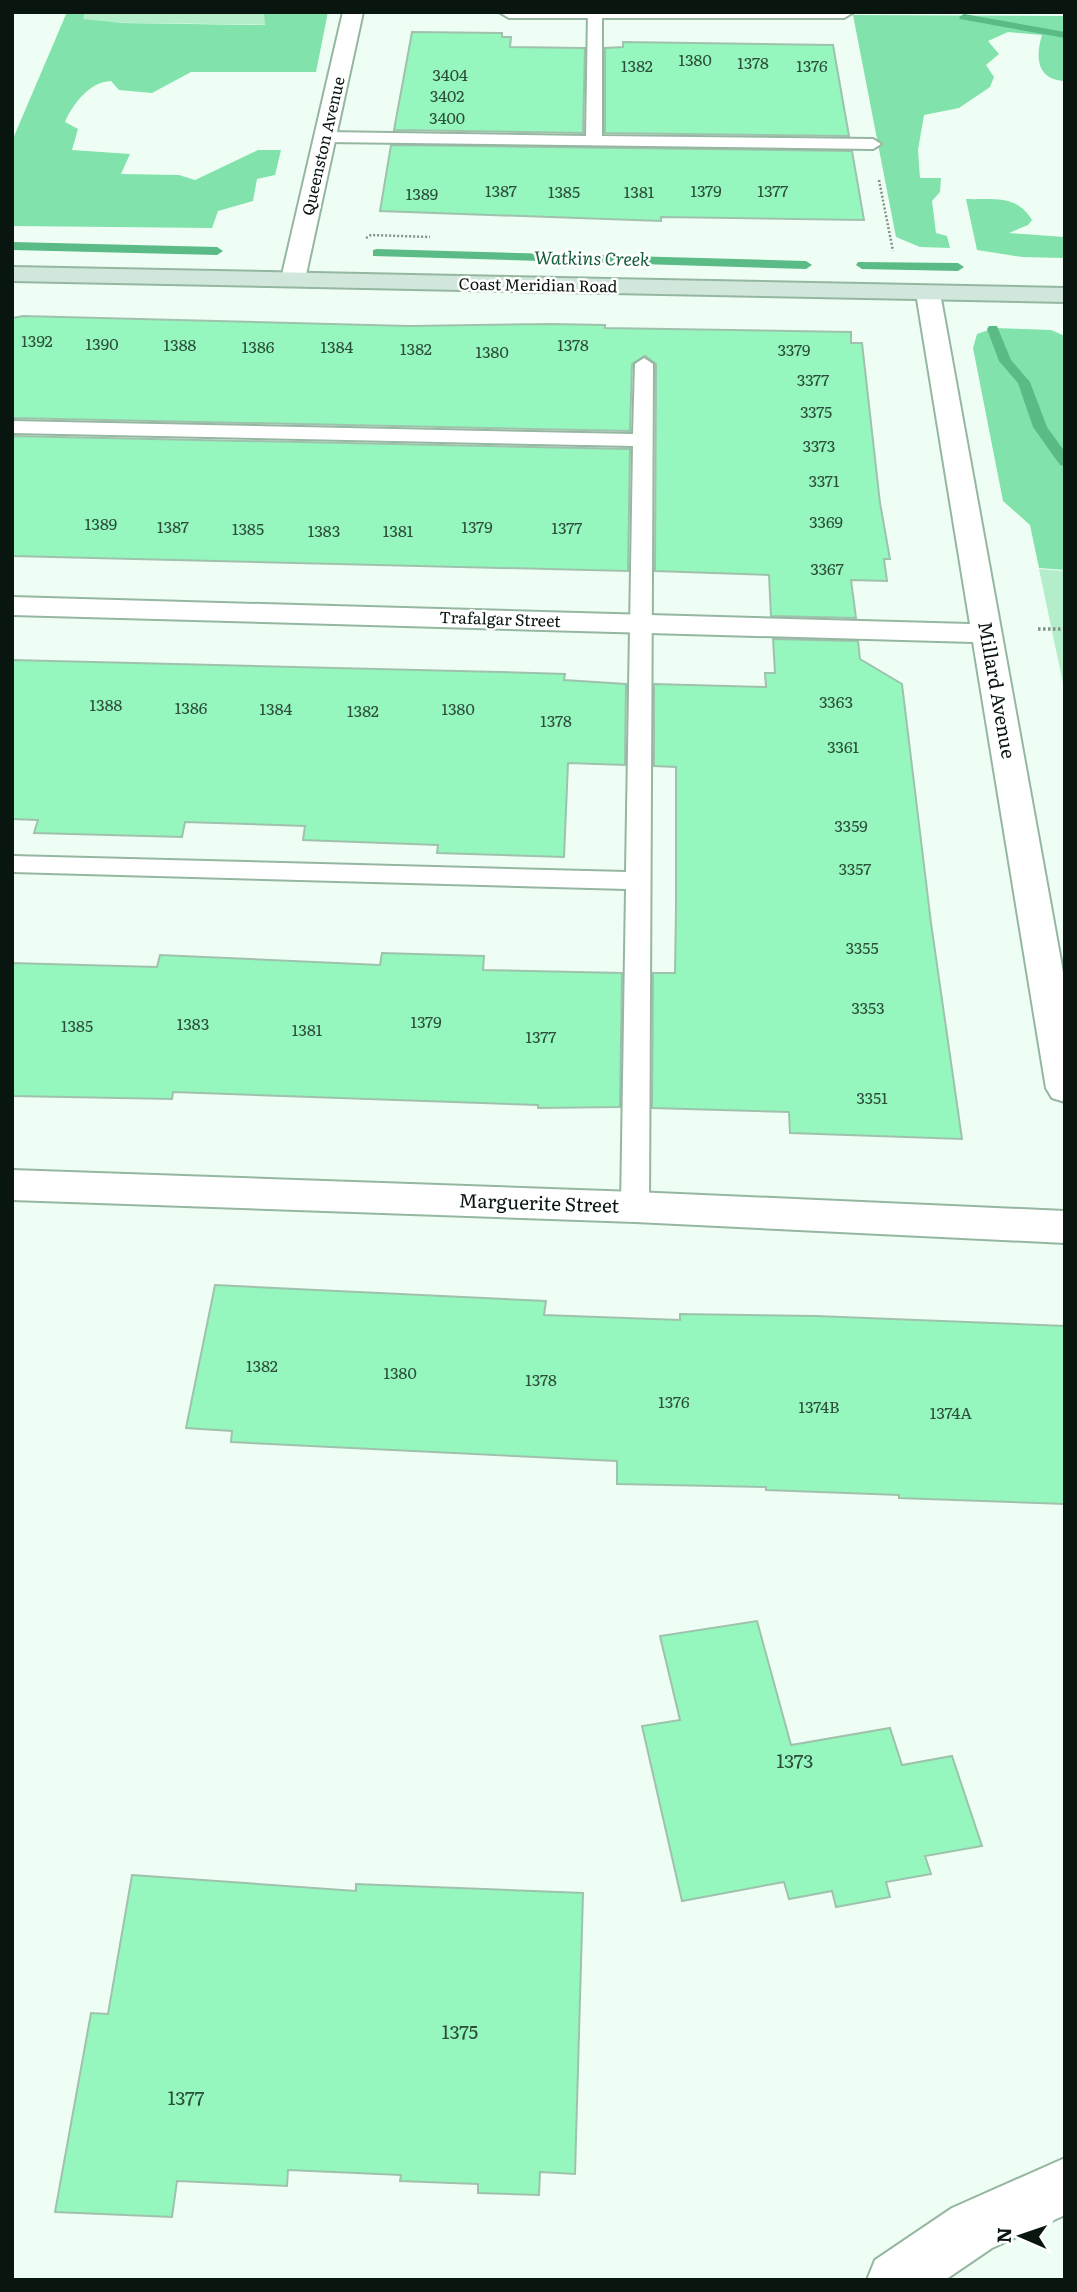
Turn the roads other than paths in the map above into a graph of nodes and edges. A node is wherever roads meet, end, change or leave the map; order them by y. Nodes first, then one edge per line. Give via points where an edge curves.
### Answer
1 (354, 12) edge
2 (509, 12) edge
3 (844, 12) edge
4 (595, 13) edge
5 (326, 137) junction
6 (594, 140) junction
7 (873, 144) road end
8 (12, 274) edge
9 (293, 279) junction
10 (928, 293) junction
11 (1065, 295) edge
12 (644, 365) dead end
13 (12, 427) edge
14 (643, 440) junction
15 (12, 606) edge
16 (643, 623) junction
17 (987, 633) junction
18 (12, 864) edge
19 (639, 881) junction
20 (1065, 1088) edge
21 (12, 1185) edge
22 (635, 1207) junction
23 (1065, 1227) edge
24 (1065, 2186) edge
25 (895, 2280) edge

1 - 5 street, Queenston Avenue
2 - 4 street
3 - 4 street
4 - 6 lane
5 - 6 lane
5 - 9 street, Queenston Avenue
6 - 7 lane
8 - 9 main road, Coast Meridian Road
9 - 10 main road, Coast Meridian Road
10 - 11 main road, Coast Meridian Road
10 - 17 street, Millard Avenue
12 - 14 lane
13 - 14 lane
14 - 16 lane
15 - 16 street, Trafalgar Street
16 - 17 street, Trafalgar Street
16 - 19 lane
17 - 20 street, Millard Avenue
18 - 19 lane
19 - 22 lane
21 - 22 street, Marguerite Street
22 - 23 street, Marguerite Street
24 - 25 street via 972,2228

